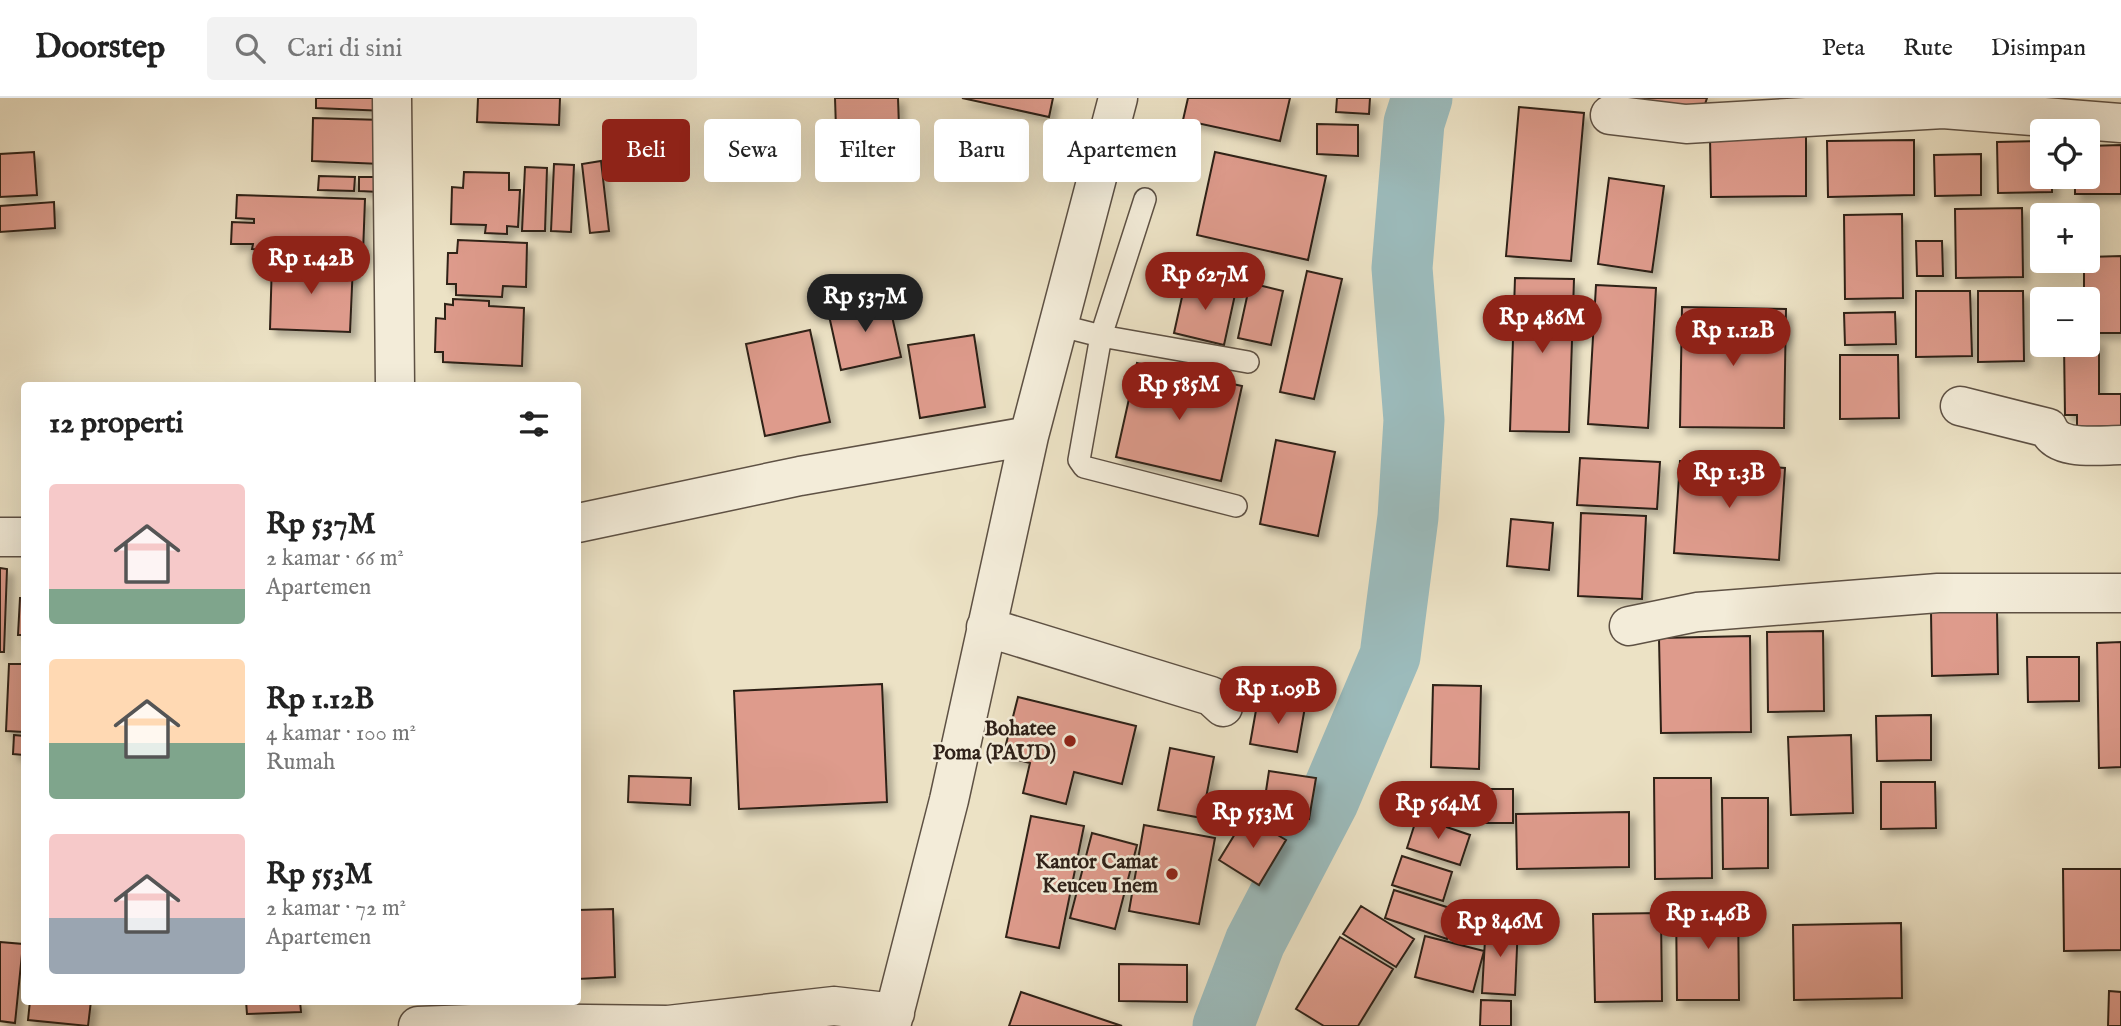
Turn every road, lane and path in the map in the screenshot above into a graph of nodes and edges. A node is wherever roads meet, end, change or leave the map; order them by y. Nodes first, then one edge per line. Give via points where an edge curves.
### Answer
1 (392, 98) edge
2 (1118, 98) edge
3 (1943, 104) edge
4 (1610, 115) dead end
5 (2121, 123) edge
6 (1145, 199) dead end
7 (1058, 325) junction
8 (1101, 336) junction
9 (1248, 362) dead end
10 (395, 382) edge
11 (1960, 406) dead end
12 (1029, 436) junction
13 (2121, 445) edge
14 (1236, 506) dead end
15 (581, 522) edge
16 (0, 537) edge
17 (21, 537) edge
18 (2121, 593) edge
19 (1629, 626) dead end
20 (986, 627) junction
21 (1223, 707) dead end
22 (429, 1005) edge
23 (893, 1019) edge
24 (428, 1025) edge
25 (418, 1026) edge

1 - 10 street
2 - 7 street
3 - 4 street via 1686,124
3 - 5 street
6 - 8 lane
7 - 8 lane
7 - 12 street
8 - 9 lane
8 - 14 lane via 1078,454 1084,467
11 - 13 street via 2048,428 2054,439 2066,444
12 - 15 street via 800,476
12 - 20 street
16 - 17 street
18 - 19 street via 1938,593 1697,612
20 - 21 street via 1211,695
20 - 23 street via 949,800
22 - 24 street
23 - 24 street via 834,1006 667,1025
24 - 25 street

